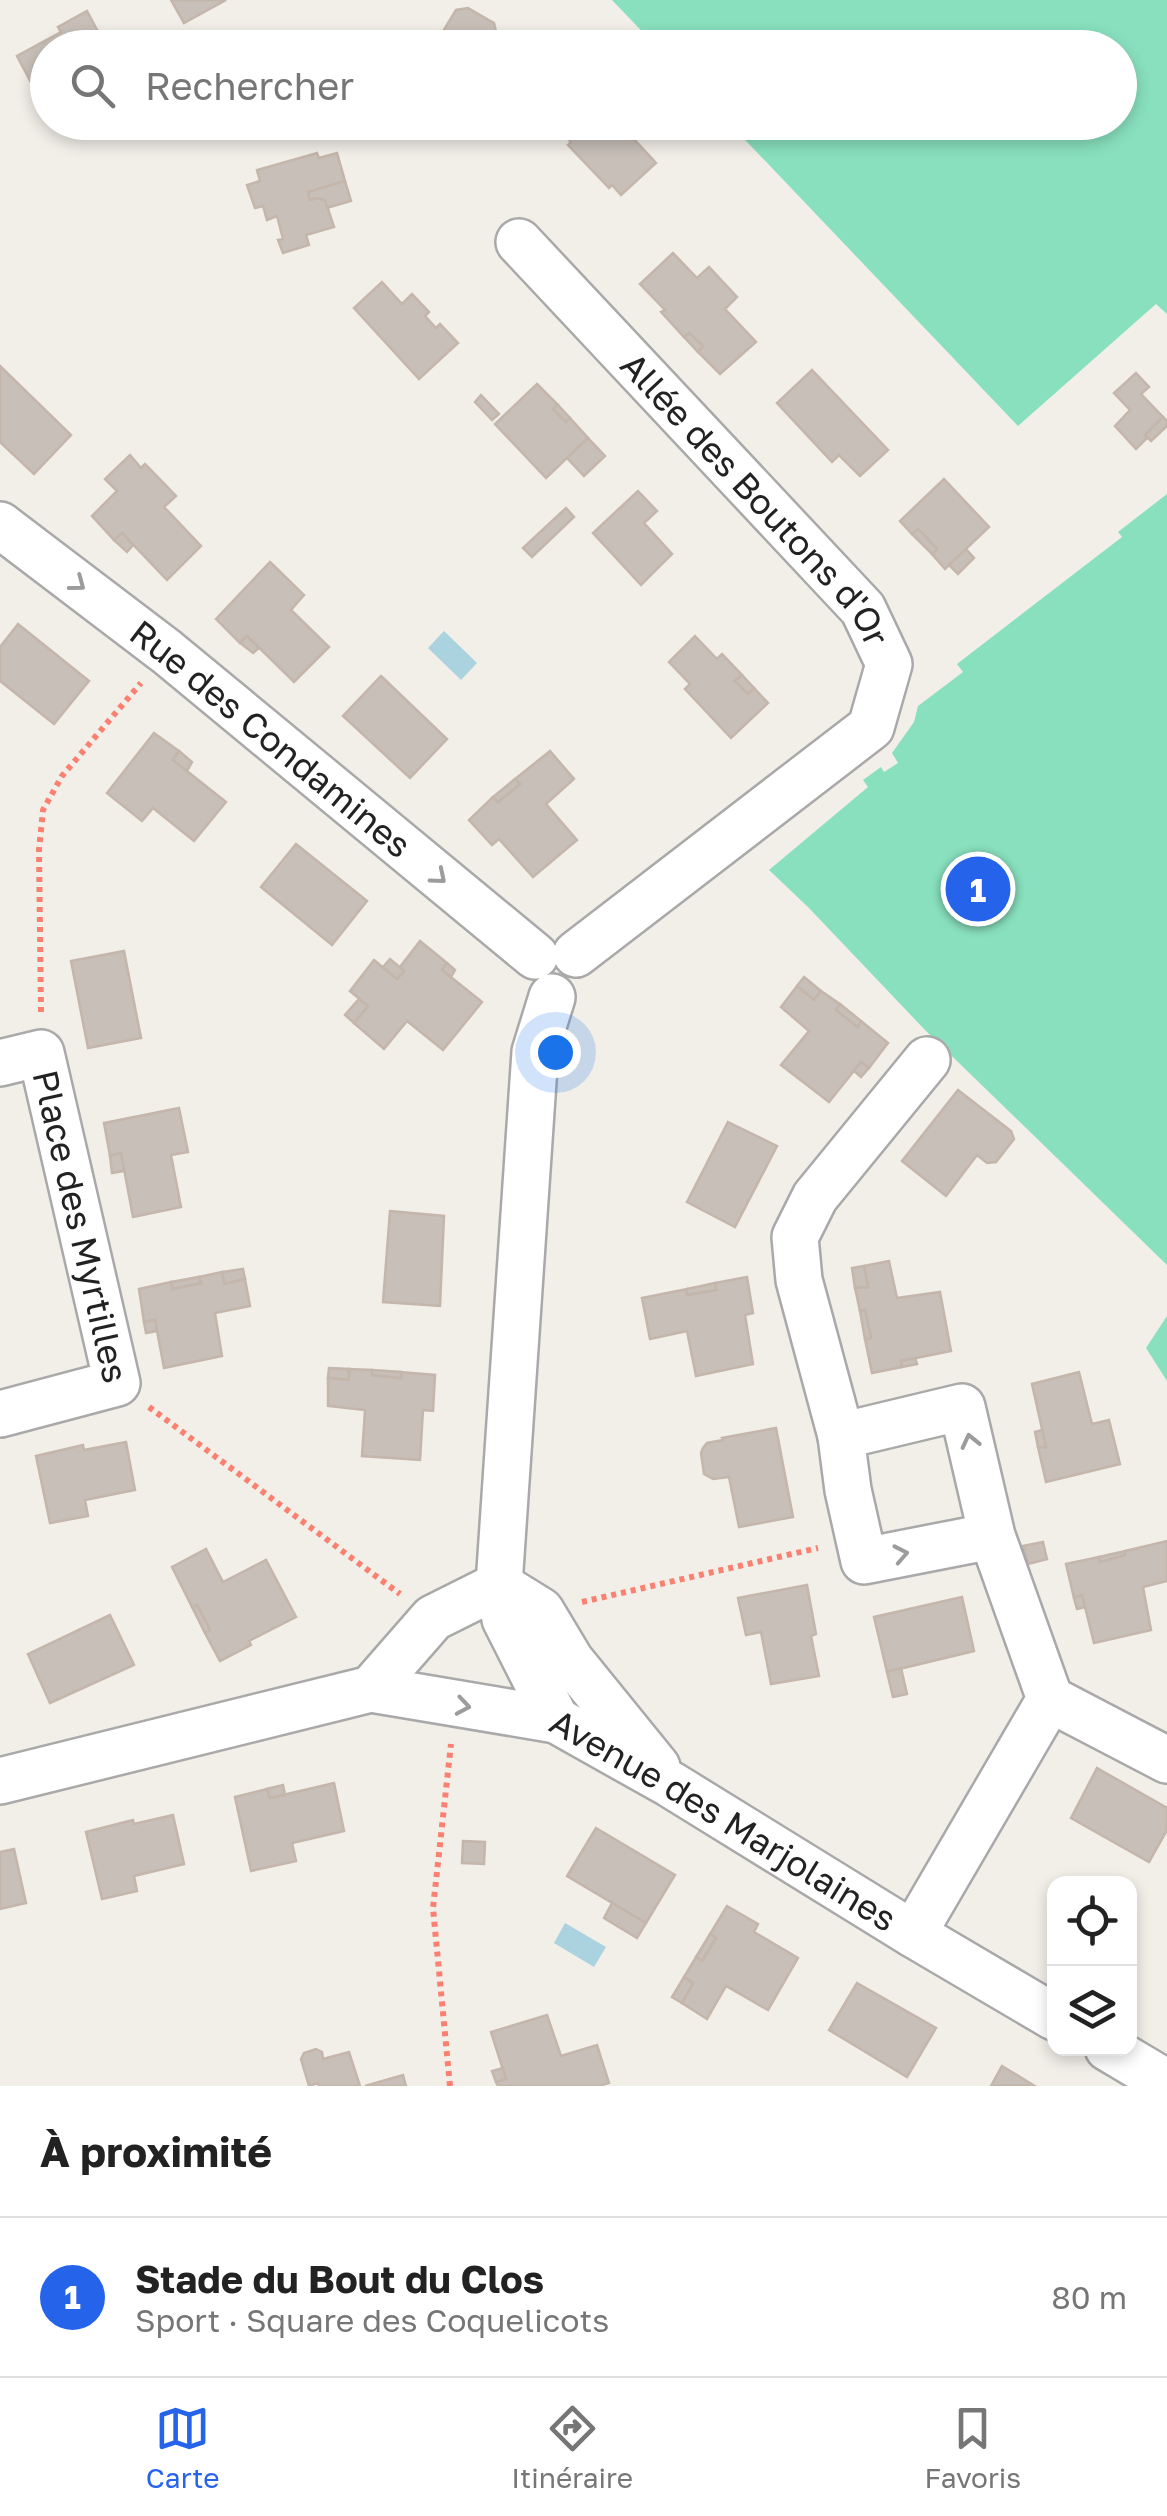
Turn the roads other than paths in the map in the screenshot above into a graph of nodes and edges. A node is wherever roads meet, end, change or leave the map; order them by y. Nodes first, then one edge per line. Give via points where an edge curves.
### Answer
1 (519, 242) dead end
2 (0, 526) edge
3 (554, 969) junction
4 (20, 1058) edge
5 (927, 1060) dead end
6 (0, 1414) edge
7 (841, 1436) junction
8 (992, 1536) junction
9 (499, 1584) junction
10 (572, 1662) junction
11 (371, 1690) junction
12 (1050, 1698) junction
13 (556, 1720) junction
14 (1167, 1760) edge
15 (0, 1781) edge
16 (670, 1784) junction
17 (913, 1934) junction
18 (1047, 2013) edge
19 (1121, 2056) edge
20 (1167, 2083) edge

1 - 3 street, Allée des Boutons d'Or via 863,609 888,664 870,727
2 -> 3 street, Rue des Condamines via 167,652
3 - 9 street via 535,1052
4 - 6 street, Place des Myrtilles via 117,1383
5 - 7 street via 815,1197 796,1237 799,1280
8 -> 7 street via 962,1407
7 -> 8 street via 864,1561
8 - 12 street
9 - 10 street via 541,1611
9 - 11 street via 433,1618
9 - 13 street via 505,1619
10 - 13 street
10 - 16 street
11 -> 13 street, Avenue des Marjolaines
11 - 15 street, Avenue des Marjolaines
12 - 14 street
12 - 17 street
13 - 16 street, Avenue des Marjolaines
16 - 17 street, Avenue des Marjolaines
17 - 18 street, Avenue des Marjolaines
19 - 20 street

